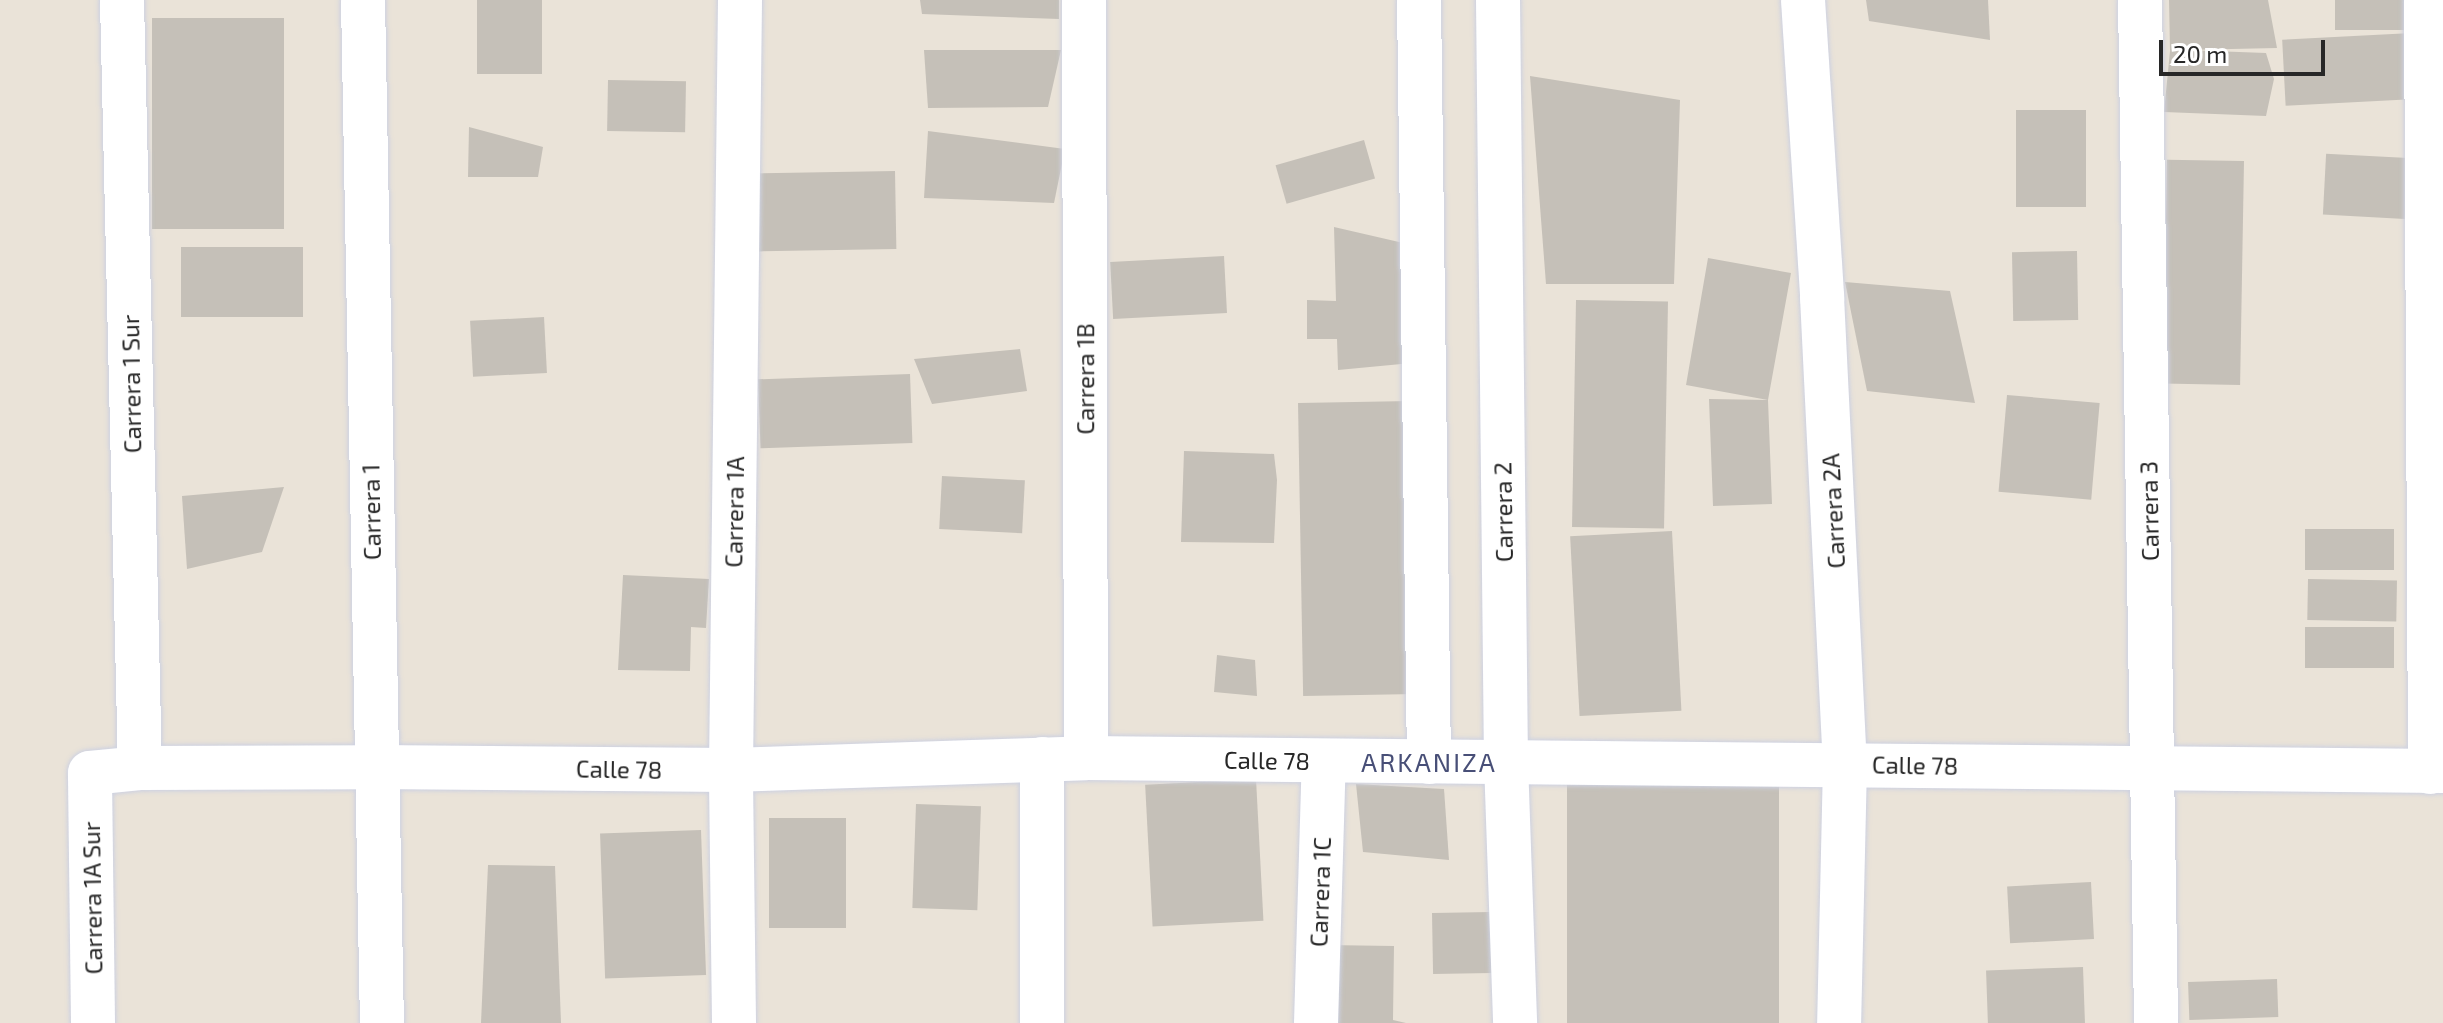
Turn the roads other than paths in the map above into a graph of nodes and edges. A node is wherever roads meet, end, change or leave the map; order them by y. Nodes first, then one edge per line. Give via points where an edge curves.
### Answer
1 (122, 0) edge
2 (363, 0) edge
3 (740, 0) edge
4 (1084, 0) edge
5 (1419, 0) edge
6 (1498, 0) edge
7 (1803, 0) edge
8 (2140, 0) edge
9 (2426, 0) edge
10 (1086, 758) junction
11 (1042, 759) junction
12 (1324, 761) junction
13 (1429, 762) junction
14 (1506, 762) junction
15 (1845, 764) junction
16 (375, 767) junction
17 (140, 768) junction
18 (731, 770) junction
19 (2153, 770) junction
20 (2436, 771) edge
21 (90, 773) joint
22 (93, 1023) edge
23 (382, 1023) edge
24 (734, 1023) edge
25 (1042, 1023) edge
26 (1316, 1023) edge
27 (1515, 1023) edge
28 (1839, 1023) edge
29 (2156, 1023) edge

1 - 17 street, Carrera 1 Sur
2 - 16 street, Carrera 1
3 - 18 street, Carrera 1A
4 - 10 street, Carrera 1B
5 - 13 street
6 - 14 street, Carrera 2
7 - 15 street, Carrera 2A
8 - 19 street, Carrera 3
9 - 20 street
10 - 11 street, Calle 78
10 - 12 street, Calle 78
11 - 18 street, Calle 78
11 - 25 street
12 - 13 street, Calle 78
12 - 26 street, Carrera 1C
13 - 14 street, Calle 78
14 - 15 street, Calle 78
14 - 27 street, Carrera 2
15 - 19 street, Calle 78
15 - 28 street, Carrera 2A
16 - 17 street, Calle 78
16 - 18 street, Calle 78
16 - 23 street, Carrera 1
17 - 21 street, Calle 78
18 - 24 street, Carrera 1A
19 - 20 street, Calle 78
19 - 29 street, Carrera 3
21 - 22 street, Carrera 1A Sur

